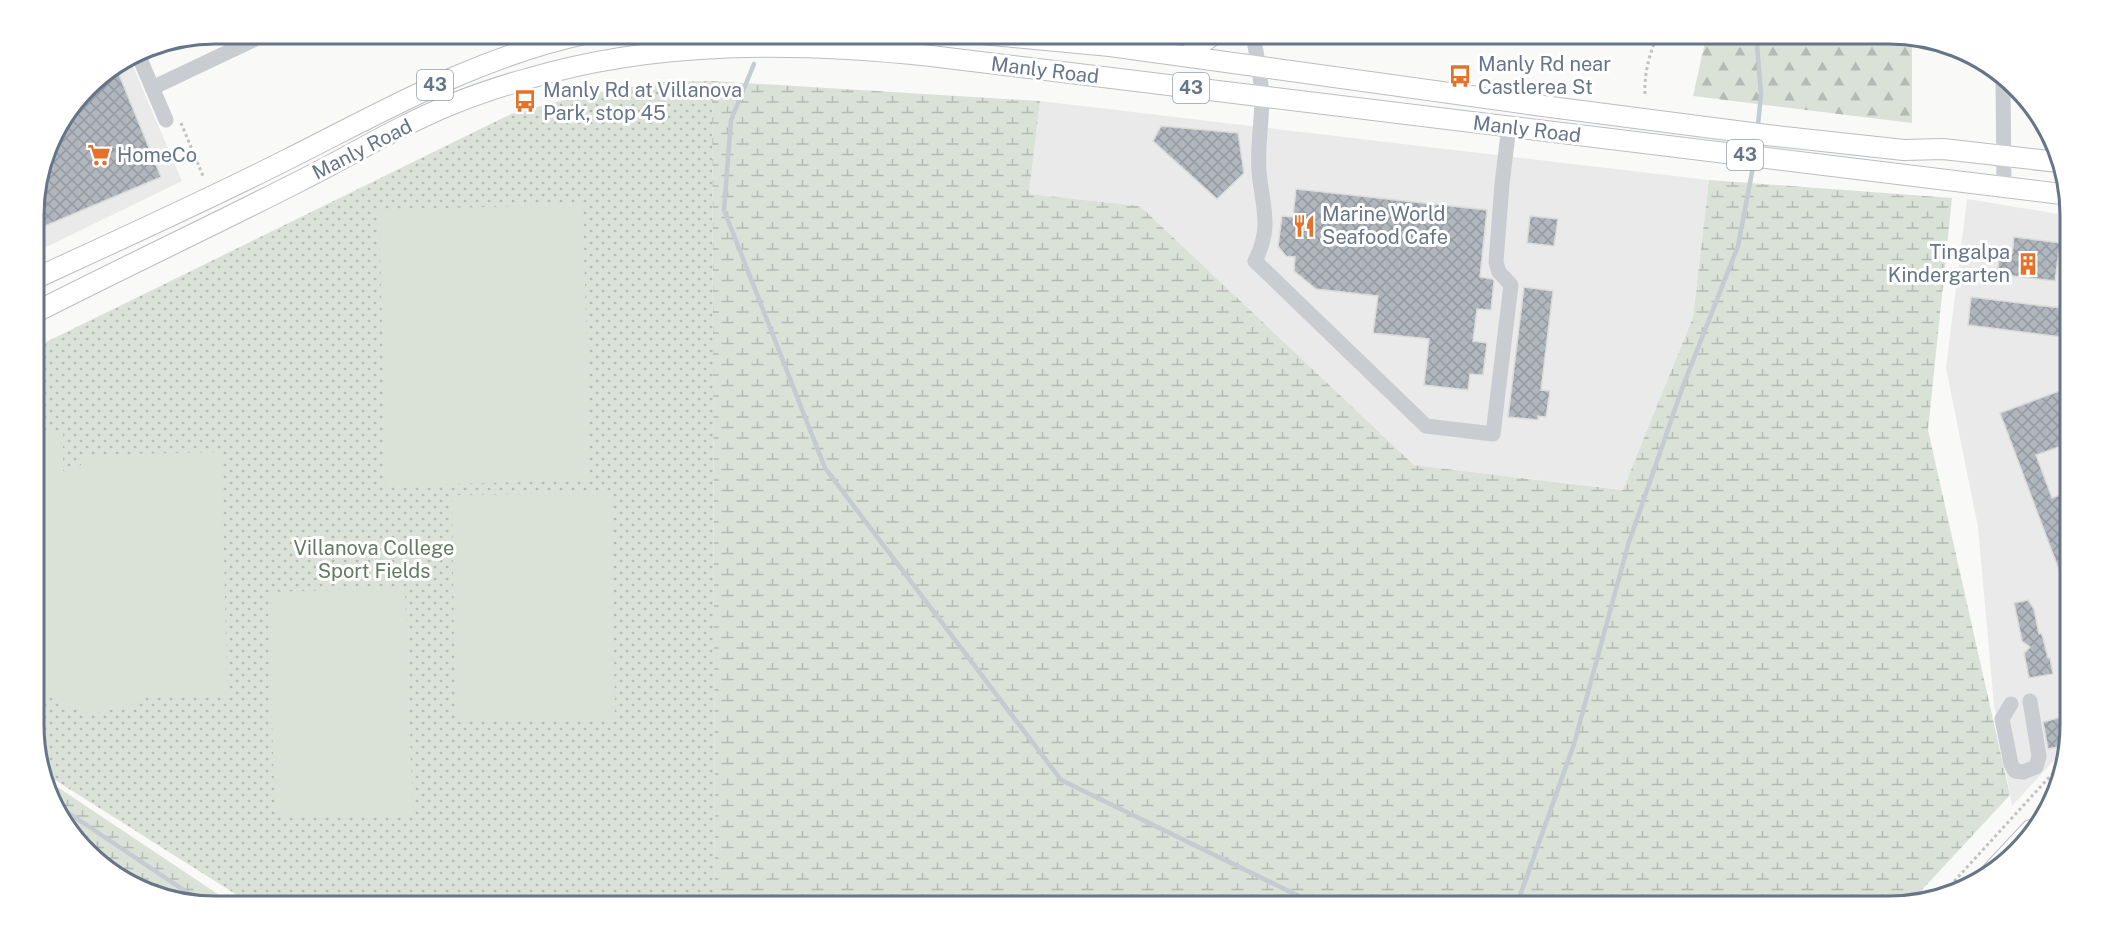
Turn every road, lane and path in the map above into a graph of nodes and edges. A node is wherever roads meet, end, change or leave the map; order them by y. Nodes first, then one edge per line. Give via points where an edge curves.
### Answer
1 (245, 44) edge
2 (547, 44) edge
3 (1089, 44) edge
4 (1201, 44) edge
5 (1255, 44) edge
6 (1654, 44) edge
7 (1187, 56) junction
8 (141, 60) edge
9 (1259, 66) junction
10 (2003, 86) edge
11 (152, 88) junction
12 (1645, 94) dead end
13 (1262, 97) junction
14 (172, 117) joint
15 (1509, 126) junction
16 (2004, 156) junction
17 (2052, 161) edge
18 (203, 176) dead end
19 (2004, 187) junction
20 (2059, 194) edge
21 (44, 274) edge
22 (44, 308) edge
23 (2030, 701) dead end
24 (2011, 704) dead end
25 (2055, 771) edge
26 (1951, 885) edge

1 - 11 street
2 - 21 main road, Manly Road / 43 via 429,87 213,197
3 - 7 main road, Manly Road / 43
4 - 7 main road
5 - 9 street
6 - 12 path via 1644,82
7 - 9 main road, Manly Road / 43
8 - 11 street
9 - 13 street
9 - 16 main road, Manly Road / 43 via 1767,135
10 - 16 street
11 - 14 street
13 - 15 main road, Manly Road / 43
13 - 15 street via 1259,170 1266,226 1255,261 1426,426 1493,434 1511,285 1496,262
13 - 22 main road, Manly Road / 43 via 866,49 773,46 618,59 528,78 449,106
14 - 18 path
15 - 19 main road, Manly Road / 43
16 - 17 main road, Manly Road / 43
16 - 19 street
19 - 20 main road, Manly Road / 43
23 - 24 street via 2038,756 2036,767 2023,772 2015,771 2011,764 2002,719
25 - 26 path

